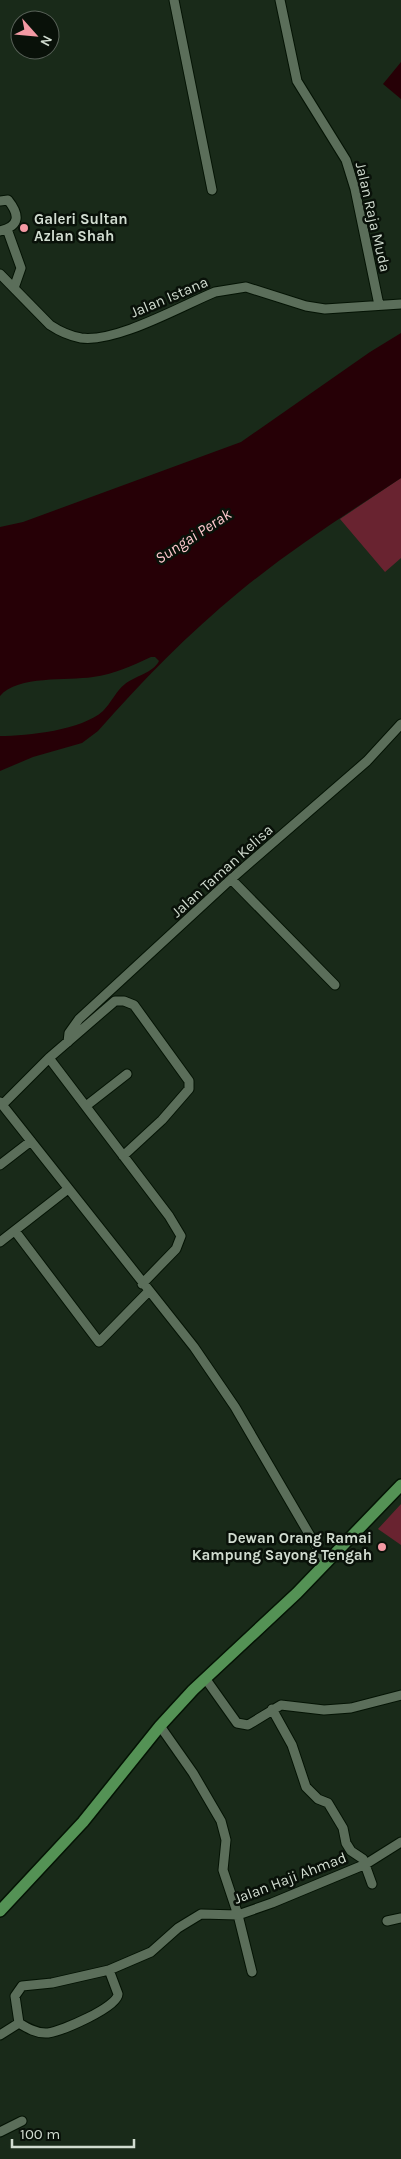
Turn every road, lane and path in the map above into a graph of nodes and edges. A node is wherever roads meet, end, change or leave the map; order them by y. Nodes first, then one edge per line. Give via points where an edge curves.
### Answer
1 (174, 0) edge
2 (280, 0) edge
3 (212, 190) dead end
4 (0, 201) edge
5 (3, 230) edge
6 (0, 274) edge
7 (14, 288) junction
8 (401, 304) edge
9 (379, 305) junction
10 (401, 724) edge
11 (392, 734) junction
12 (401, 738) edge
13 (232, 879) junction
14 (336, 985) dead end
15 (68, 1042) junction
16 (49, 1058) junction
17 (127, 1074) dead end
18 (2, 1103) edge
19 (86, 1106) junction
20 (31, 1141) junction
21 (123, 1156) junction
22 (0, 1165) edge
23 (68, 1189) junction
24 (15, 1231) junction
25 (0, 1242) edge
26 (142, 1284) junction
27 (148, 1292) junction
28 (401, 1485) edge
29 (326, 1563) junction
30 (205, 1678) junction
31 (401, 1695) edge
32 (272, 1709) junction
33 (160, 1726) junction
34 (401, 1842) edge
35 (366, 1864) junction
36 (372, 1884) dead end
37 (0, 1911) edge
38 (238, 1915) junction
39 (401, 1918) edge
40 (387, 1921) dead end
41 (109, 1970) junction
42 (252, 1972) dead end
43 (18, 2022) junction
44 (0, 2035) edge
45 (22, 2121) dead end
46 (0, 2132) edge

1 - 3 street
2 - 9 street, Jalan Raja Muda via 297,81 346,160
4 - 5 street via 8,200 17,218 15,224
5 - 7 street via 21,268
6 - 7 street, Jalan Istana
7 - 9 street, Jalan Istana via 50,325 81,338 121,332 231,288 246,287 324,309 345,310
8 - 9 street, Jalan Istana
10 - 11 street, Jalan Taman Kelisa
11 - 12 street
11 - 13 street, Jalan Taman Kelisa via 367,761
13 - 14 street
13 - 15 street, Jalan Taman Kelisa via 79,1018 69,1033
15 - 16 street
15 - 21 street via 115,1001 124,1001 134,1005 189,1081 184,1098
16 - 18 street
16 - 19 street
17 - 19 street
18 - 20 street
19 - 21 street
20 - 22 street
20 - 23 street
21 - 26 street via 181,1236 176,1249
23 - 24 street
23 - 26 street
24 - 25 street
24 - 27 street via 98,1342
26 - 27 street
27 - 29 street via 194,1348 235,1407
28 - 29 main road
29 - 30 main road
30 - 32 street via 237,1723 248,1725
30 - 33 main road
31 - 32 street via 351,1708 324,1710 281,1705
32 - 35 street via 292,1744 306,1787 318,1799 328,1803 343,1828 346,1843
33 - 37 main road via 82,1822
33 - 38 street via 193,1772 221,1821 226,1840 223,1870
34 - 35 street, Jalan Haji Ahmad
35 - 36 street
35 - 38 street, Jalan Haji Ahmad
38 - 41 street, Jalan Haji Ahmad via 202,1914 178,1928 151,1952
38 - 42 street
39 - 40 street
41 - 43 street, Jalan Haji Ahmad via 22,1986 15,1996
41 - 43 street via 118,1994 115,2002 56,2031 37,2032
43 - 44 street
45 - 46 street

